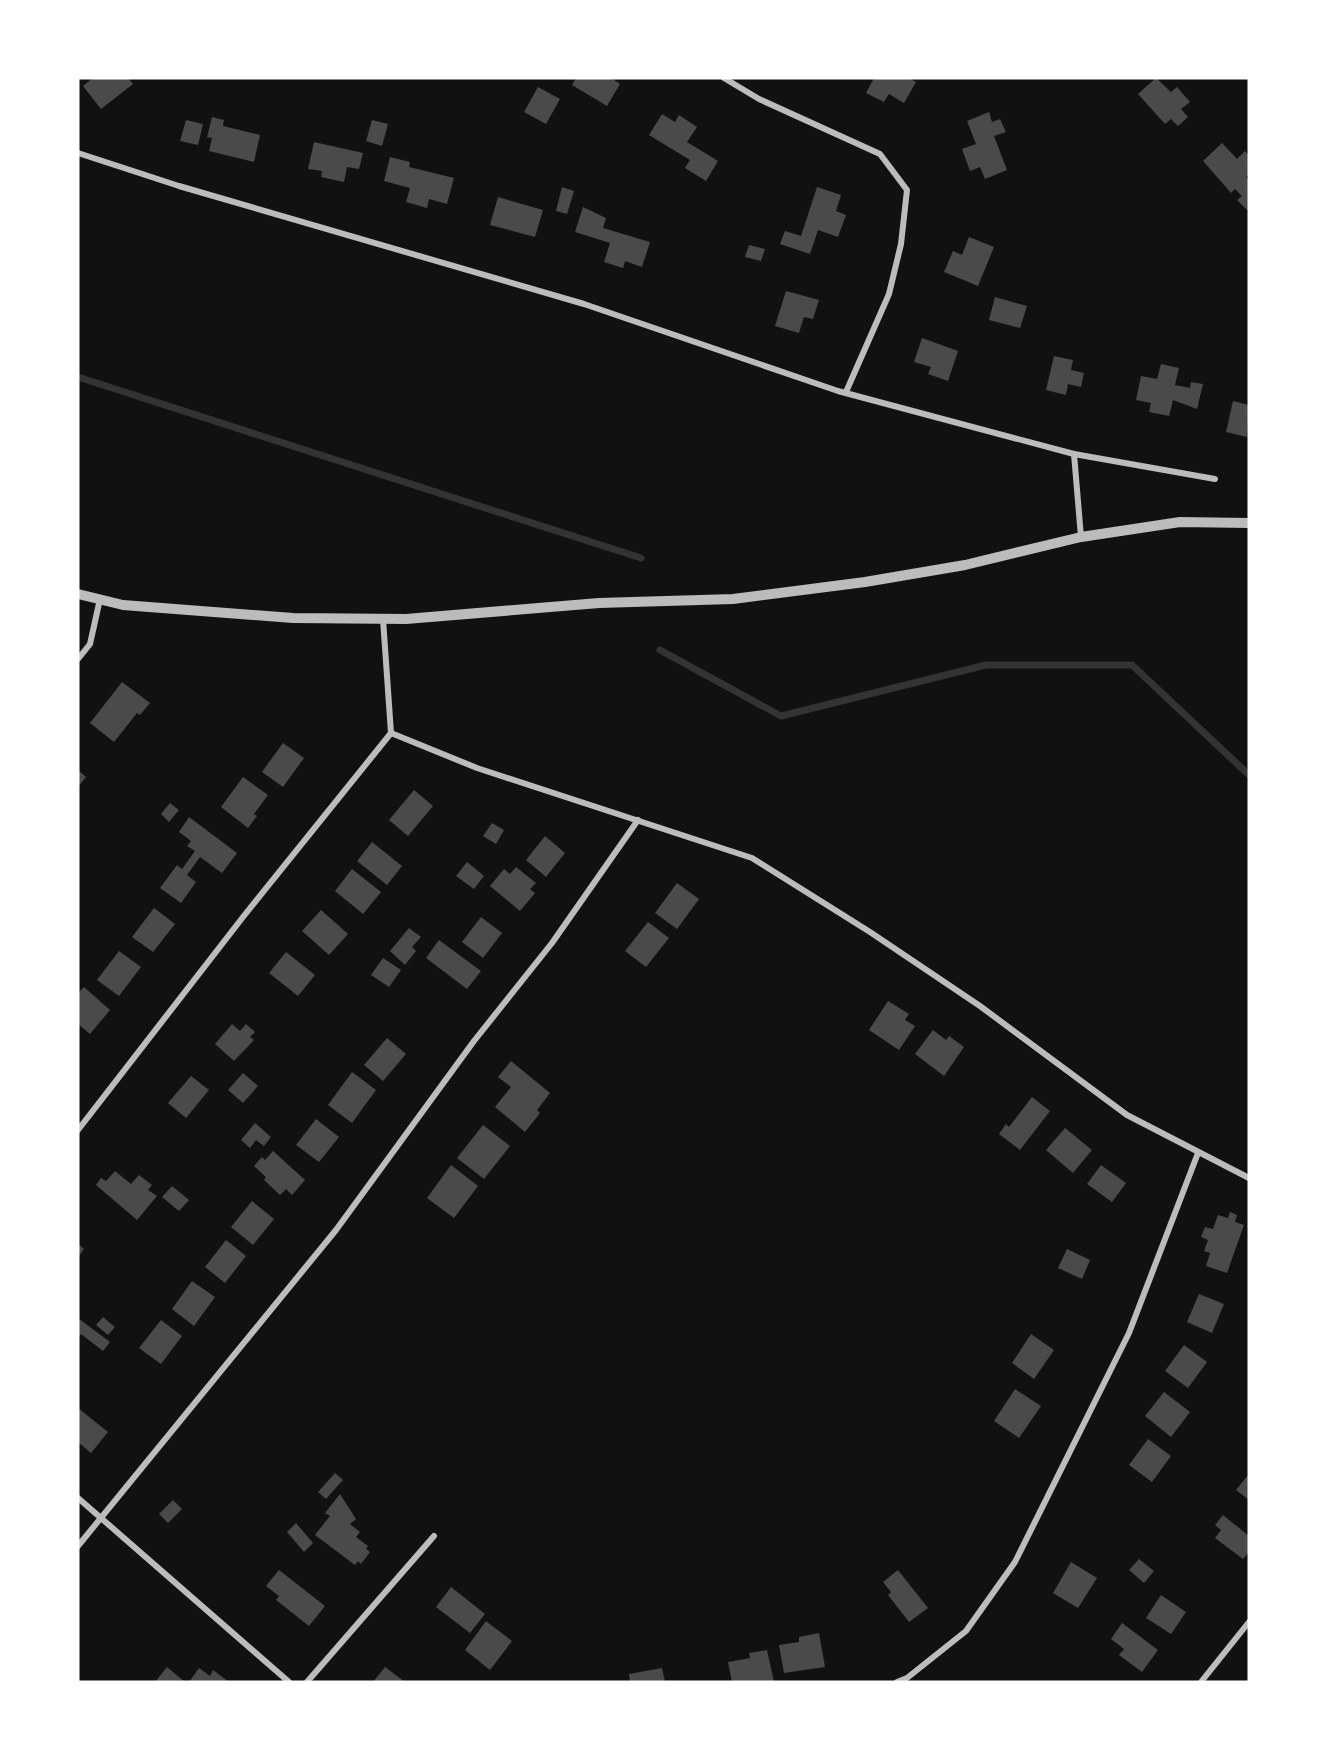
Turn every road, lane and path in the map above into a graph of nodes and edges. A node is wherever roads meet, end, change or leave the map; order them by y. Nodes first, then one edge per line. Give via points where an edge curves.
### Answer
1 (724, 78) edge
2 (78, 153) edge
3 (846, 392) junction
4 (1074, 454) junction
5 (1215, 479) dead end
6 (1249, 523) edge
7 (1081, 537) junction
8 (78, 594) edge
9 (100, 599) junction
10 (383, 619) junction
11 (78, 659) edge
12 (391, 733) junction
13 (638, 820) junction
14 (78, 1130) edge
15 (1198, 1153) junction
16 (1249, 1178) edge
17 (78, 1498) edge
18 (100, 1517) junction
19 (434, 1536) dead end
20 (78, 1546) edge
21 (1249, 1622) edge
22 (289, 1682) edge
23 (307, 1682) edge
24 (897, 1682) edge
25 (1201, 1682) edge

1 - 3 street via 759,99 880,154 907,190 901,244 889,294
2 - 3 street via 584,304
3 - 4 street
4 - 5 street
4 - 7 street
6 - 7 street via 1180,522
7 - 10 street via 965,565 733,599 599,603
8 - 9 street
9 - 10 street via 123,605 293,618
9 - 11 street via 90,644
10 - 12 street
12 - 13 street via 477,768
12 - 14 street
13 - 15 street via 752,858 980,1006 1127,1115
13 - 18 street via 552,943 474,1041 336,1230
15 - 16 street
15 - 24 street via 1129,1334 1015,1562 966,1630
17 - 18 street
18 - 20 street
18 - 22 street
19 - 23 street
21 - 25 street

